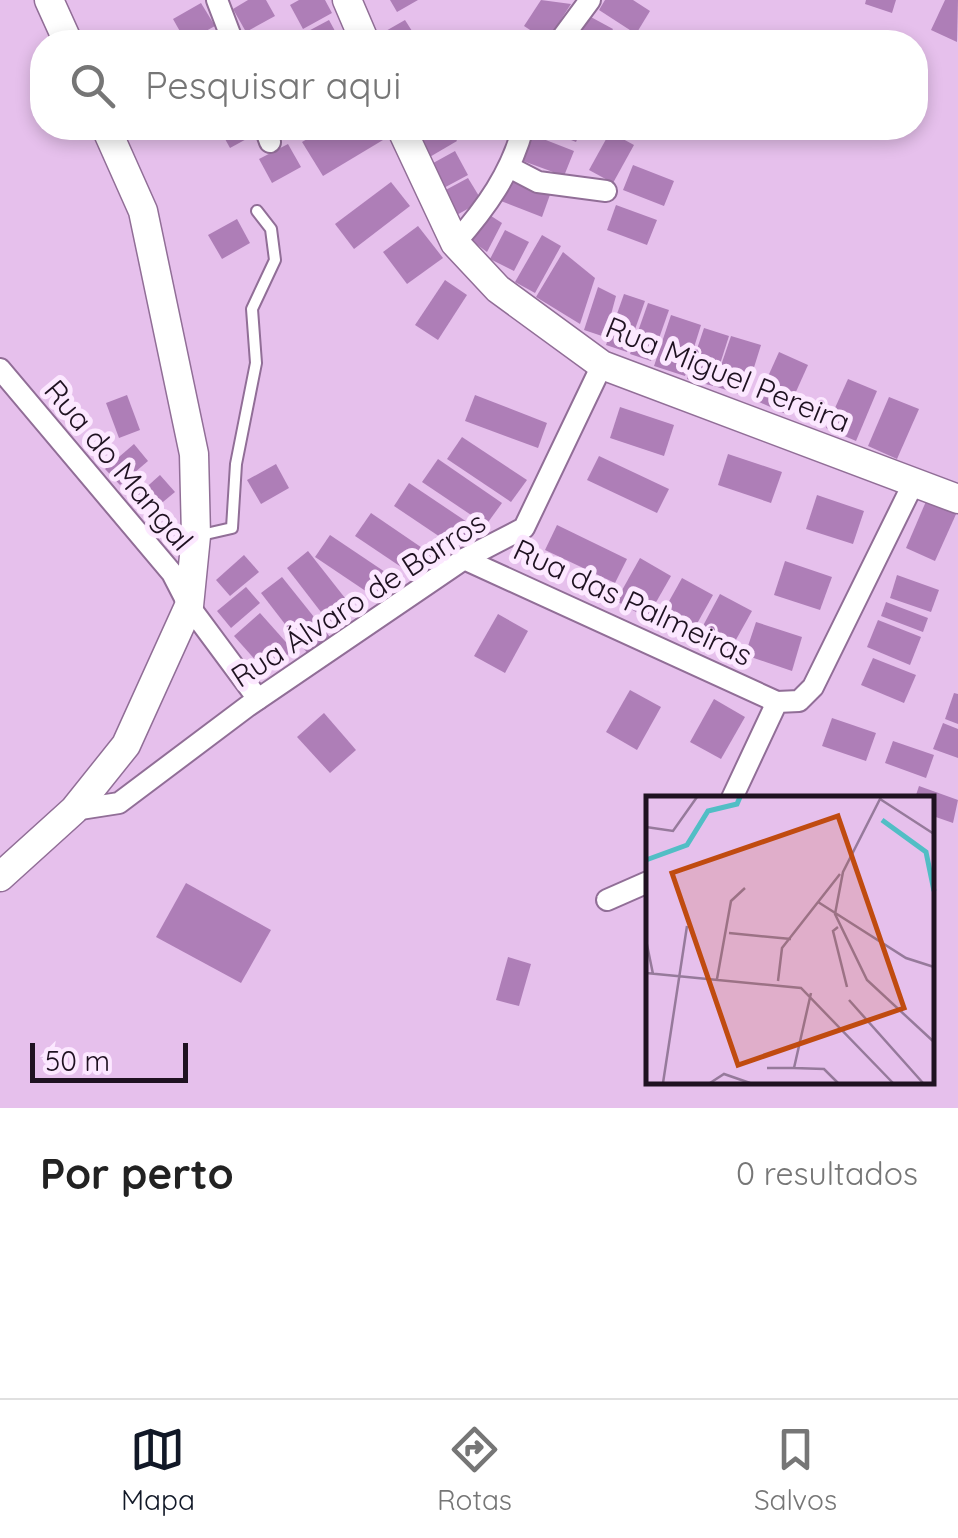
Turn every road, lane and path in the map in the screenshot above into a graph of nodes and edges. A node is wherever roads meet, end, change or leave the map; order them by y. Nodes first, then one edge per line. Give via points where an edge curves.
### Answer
1 (49, 0) edge
2 (217, 0) edge
3 (347, 0) edge
4 (590, 0) edge
5 (63, 30) edge
6 (228, 30) edge
7 (360, 30) edge
8 (567, 30) edge
9 (111, 140) edge
10 (406, 140) edge
11 (519, 140) edge
12 (510, 167) junction
13 (606, 191) dead end
14 (257, 211) dead end
15 (455, 242) junction
16 (602, 365) junction
17 (0, 369) edge
18 (914, 482) junction
19 (958, 499) edge
20 (196, 536) junction
21 (464, 558) junction
22 (188, 606) junction
23 (258, 699) junction
24 (777, 702) junction
25 (733, 796) edge
26 (74, 810) junction
27 (0, 877) edge
28 (646, 883) edge
29 (607, 900) dead end

1 - 5 main road
2 - 6 street
3 - 7 main road
4 - 8 street
9 - 20 main road via 143,211 194,454
10 - 15 main road, Rua Miguel Pereira
11 - 12 street
12 - 13 street via 538,182
12 - 15 street
14 - 20 lane via 271,229 275,260 252,310 256,363 236,464 232,528
15 - 16 main road, Rua Miguel Pereira via 498,290
16 - 18 main road, Rua Miguel Pereira
16 - 21 street, Rua Álvaro de Barros via 524,528
17 - 22 street, Rua do Mangal via 172,574
18 - 19 main road, Rua Miguel Pereira
18 - 24 street via 813,687 798,701
20 - 22 main road
21 - 23 street, Rua Álvaro de Barros
21 - 24 street, Rua das Palmeiras
22 - 23 street, Rua do Mangal
22 - 26 main road via 126,744
23 - 26 street, Rua Álvaro de Barros via 119,802
24 - 25 street
26 - 27 main road
28 - 29 street

